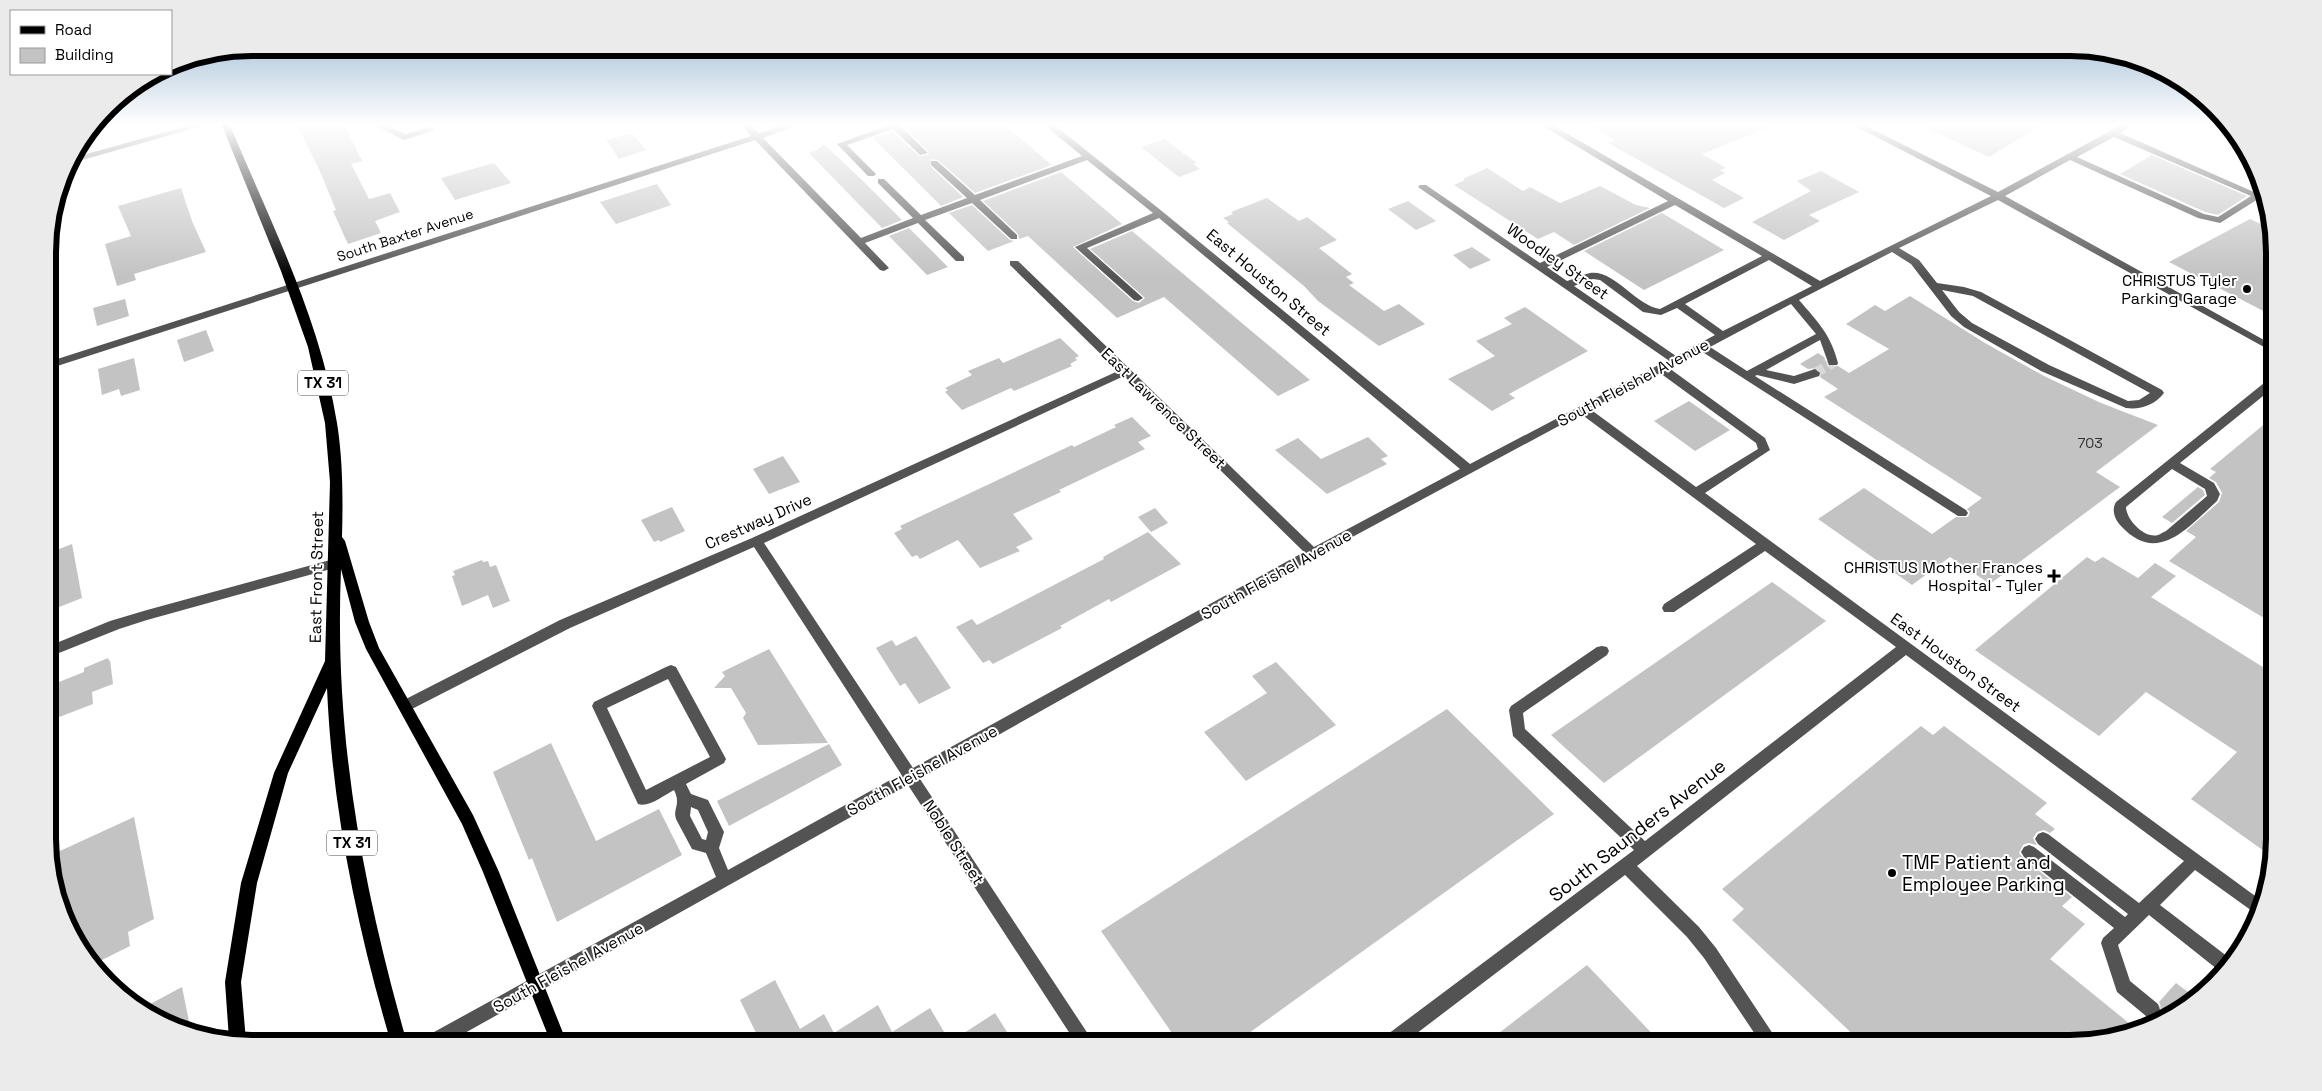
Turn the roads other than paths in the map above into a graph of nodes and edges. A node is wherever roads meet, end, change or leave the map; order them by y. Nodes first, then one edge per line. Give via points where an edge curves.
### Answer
1 (246, 174) edge
2 (642, 174) edge
3 (793, 174) edge
4 (946, 174) edge
5 (1042, 174) edge
6 (1109, 174) edge
7 (1629, 174) edge
8 (1954, 174) edge
9 (2038, 174) edge
10 (2110, 174) edge
11 (2205, 174) edge
12 (881, 181) dead end
13 (1424, 188) dead end
14 (1998, 196) junction
15 (2258, 197) edge
16 (974, 199) junction
17 (1676, 201) junction
18 (2259, 201) edge
19 (1160, 214) junction
20 (920, 219) junction
21 (1014, 237) dead end
22 (859, 242) junction
23 (1892, 248) junction
24 (1769, 256) junction
25 (960, 259) dead end
26 (1014, 264) dead end
27 (1539, 267) junction
28 (884, 268) dead end
29 (1566, 285) junction
30 (291, 286) junction
31 (1820, 286) junction
32 (1935, 286) junction
33 (1138, 298) dead end
34 (1792, 300) junction
35 (1678, 304) junction
36 (1823, 334) junction
37 (1723, 336) junction
38 (2266, 345) edge
39 (1702, 347) junction
40 (1675, 360) junction
41 (56, 363) edge
42 (1834, 363) dead end
43 (1661, 368) junction
44 (1126, 371) junction
45 (1753, 373) junction
46 (1815, 373) tunnel mouth
47 (2266, 394) edge
48 (1582, 409) junction
49 (2172, 464) junction
50 (1468, 469) junction
51 (1696, 493) junction
52 (1962, 513) dead end
53 (336, 528) junction
54 (756, 540) junction
55 (1766, 544) junction
56 (1313, 553) junction
57 (334, 564) junction
58 (1669, 608) dead end
59 (1906, 647) junction
60 (56, 649) edge
61 (1602, 651) dead end
62 (332, 660) junction
63 (404, 706) junction
64 (910, 776) junction
65 (677, 781) junction
66 (686, 799) junction
67 (2043, 839) dead end
68 (711, 848) junction
69 (1644, 850) junction
70 (2029, 852) dead end
71 (2195, 860) junction
72 (1626, 864) junction
73 (725, 880) junction
74 (2254, 904) edge
75 (2144, 909) junction
76 (2126, 927) junction
77 (2221, 963) edge
78 (536, 985) junction
79 (2152, 1010) tunnel mouth
80 (237, 1034) edge
81 (397, 1035) edge
82 (448, 1035) edge
83 (555, 1035) edge
84 (1081, 1035) edge
85 (1401, 1035) edge
86 (1766, 1035) edge

1 - 30 main road, East Front Street / TX 31
2 - 30 street, South Baxter Avenue
3 - 22 street
4 - 16 street
5 - 16 street
6 - 19 street, East Houston Street
7 - 17 street
8 - 14 street
9 - 14 street, South Fleishel Avenue
10 - 18 street via 2220,220
11 - 15 street
12 - 20 street
13 - 27 street, Woodley Street
14 - 23 street, South Fleishel Avenue
14 - 38 street
16 - 20 street
16 - 21 street
17 - 24 street
17 - 27 street
19 - 33 street via 1080,247
19 - 50 street, East Houston Street
20 - 22 street
20 - 25 street
22 - 28 street
23 - 31 street, South Fleishel Avenue
23 - 32 street via 1915,262
24 - 31 street
24 - 35 street
26 - 44 street, East Lawrence Street
27 - 29 street, Woodley Street
29 - 35 street via 1592,276 1603,278 1647,310 1661,312
29 - 40 street, Woodley Street
30 - 41 street, South Baxter Avenue
30 - 53 main road, East Front Street / TX 31 via 316,357 331,421 335,450
31 - 34 street, South Fleishel Avenue
32 - 32 street via 1955,314 1968,325 2068,379 2133,406 2146,403 2158,393 1977,294
34 - 36 street
34 - 37 street, South Fleishel Avenue
35 - 37 street
36 - 42 street
36 - 45 street
37 - 39 street, South Fleishel Avenue
39 - 40 street, South Fleishel Avenue
39 - 45 street
40 - 43 street, South Fleishel Avenue
43 - 48 street, South Fleishel Avenue
43 - 51 street via 1761,441 1764,450
44 - 54 street, Crestway Drive
44 - 56 street, East Lawrence Street
45 - 46 street via 1794,380
45 - 52 street
47 - 49 street
48 - 50 street, South Fleishel Avenue
48 - 51 street, East Houston Street
49 - 49 street via 2120,505 2121,518 2126,524 2149,539 2168,536 2213,498 2210,486
50 - 56 street, South Fleishel Avenue
51 - 55 street, East Houston Street
53 - 57 main road, East Front Street / TX 31
53 - 63 main road via 373,649
54 - 63 street, Crestway Drive via 565,624
54 - 64 street, Noble Street
55 - 58 street
55 - 59 street, East Houston Street
56 - 64 street, South Fleishel Avenue
57 - 60 street via 147,615
57 - 62 main road, East Front Street / TX 31
59 - 69 street, South Saunders Avenue
59 - 71 street, East Houston Street
61 - 69 street via 1516,710 1518,732
62 - 80 main road via 281,772 249,883 233,982
62 - 81 main road, East Front Street / TX 31 via 340,759 351,836
63 - 78 main road via 468,820
64 - 73 street, South Fleishel Avenue
64 - 84 street, Noble Street
65 - 65 street via 643,799 599,706 671,671 719,759
65 - 66 street
66 - 68 street via 682,816 697,844
66 - 68 street via 703,805 716,832
67 - 75 street
68 - 73 street
69 - 72 street, South Saunders Avenue
70 - 76 street
71 - 74 street, East Houston Street
71 - 75 street
72 - 85 street, South Saunders Avenue
72 - 86 street via 1693,932
73 - 78 street, South Fleishel Avenue
75 - 76 street
75 - 77 street
76 - 79 street via 2109,943 2111,952 2122,986
78 - 82 street, South Fleishel Avenue
78 - 83 main road

